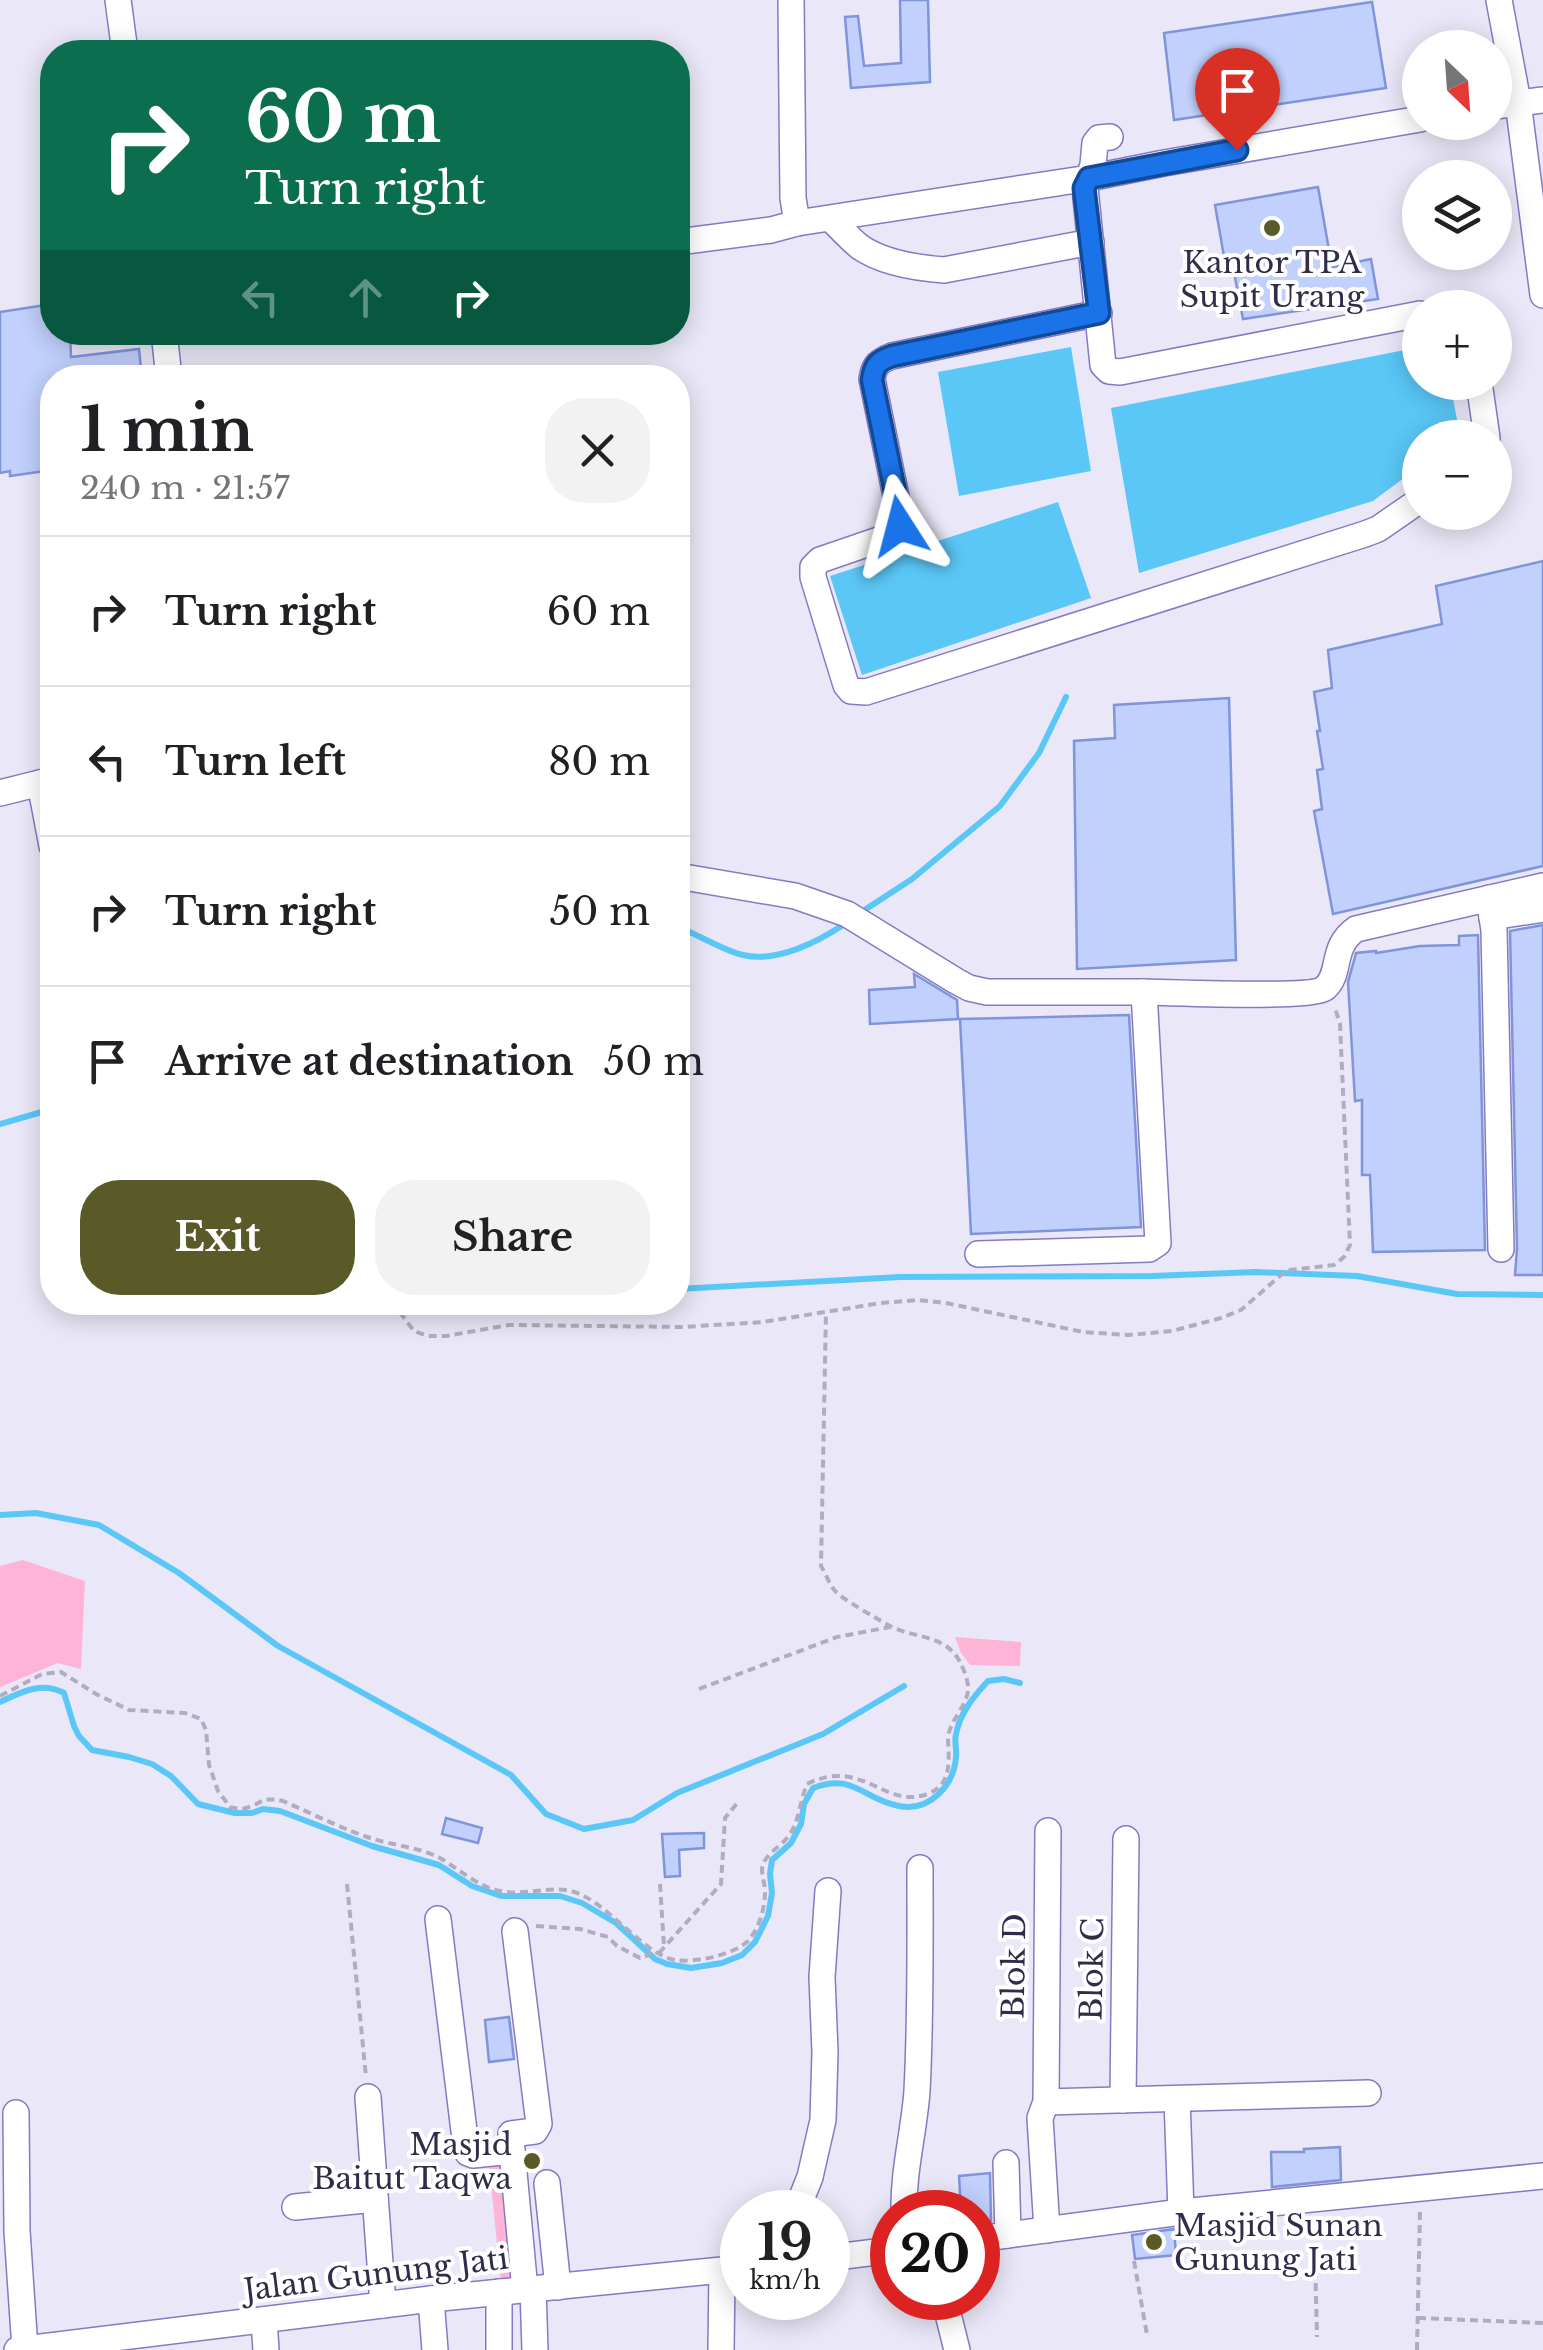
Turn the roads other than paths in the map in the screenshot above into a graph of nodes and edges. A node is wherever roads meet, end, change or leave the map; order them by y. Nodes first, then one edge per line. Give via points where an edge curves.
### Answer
1 (118, 0) edge
2 (791, 0) edge
3 (1498, 0) edge
4 (123, 40) edge
5 (1519, 102) edge
6 (1402, 122) edge
7 (1110, 137) dead end
8 (1089, 178) junction
9 (831, 219) junction
10 (797, 223) junction
11 (690, 240) edge
12 (1091, 242) junction
13 (1543, 295) edge
14 (1099, 313) junction
15 (1402, 317) edge
16 (1402, 512) edge
17 (40, 782) edge
18 (0, 792) edge
19 (690, 878) edge
20 (1543, 886) edge
21 (1490, 908) junction
22 (1543, 909) edge
23 (1144, 992) junction
24 (1501, 1249) dead end
25 (978, 1254) dead end
26 (1048, 1831) dead end
27 (1126, 1839) dead end
28 (920, 1868) dead end
29 (828, 1891) dead end
30 (438, 1919) dead end
31 (516, 1932) road end
32 (1368, 2093) dead end
33 (368, 2097) road end
34 (1177, 2099) junction
35 (1123, 2100) junction
36 (1046, 2102) junction
37 (16, 2113) dead end
38 (512, 2151) junction
39 (1006, 2163) dead end
40 (1543, 2176) edge
41 (547, 2183) dead end
42 (805, 2190) edge
43 (904, 2190) edge
44 (375, 2199) junction
45 (295, 2207) dead end
46 (1181, 2212) junction
47 (1047, 2230) junction
48 (1008, 2235) junction
49 (1000, 2236) edge
50 (720, 2271) edge
51 (529, 2289) junction
52 (431, 2299) junction
53 (383, 2305) junction
54 (264, 2320) junction
55 (725, 2320) edge
56 (950, 2320) edge
57 (110, 2345) edge
58 (59, 2348) edge
59 (25, 2349) edge
60 (17, 2350) edge
61 (266, 2350) edge
62 (435, 2350) edge
63 (499, 2350) edge
64 (535, 2350) edge
65 (721, 2350) edge
66 (957, 2350) edge

1 - 4 street
2 - 10 street
3 - 5 street
5 - 13 street
6 - 8 street
7 - 8 street via 1095,143
8 - 9 street
8 - 12 street via 1084,188
9 - 10 street
9 - 12 street via 860,247 925,269
10 - 11 street
12 - 14 street
14 - 15 street via 1103,365 1120,372
14 - 16 street via 892,356 873,368 900,526 893,535 820,560 813,577 851,691 866,692 1365,534
17 - 18 street
19 - 23 street via 795,896 855,919 969,988
20 - 21 street
21 - 22 street
21 - 23 street via 1356,929 1342,940 1325,988 1316,991
21 - 24 street
23 - 25 street via 1158,1242 1150,1249
26 - 36 street, Blok D
27 - 35 street, Blok C
28 - 43 street via 917,2077
29 - 42 street via 823,2120
30 - 38 street via 466,2147 474,2156
31 - 38 street via 539,2124 511,2134
32 - 34 street
33 - 44 street
34 - 35 street
34 - 46 street
35 - 36 street
36 - 47 street, Blok D via 1040,2118
37 - 59 street
38 - 51 street
39 - 48 street
40 - 46 street
41 - 51 street
44 - 45 street
44 - 53 street
46 - 47 street
47 - 48 street
48 - 49 street
50 - 51 street, Jalan Gunung Jati
51 - 52 street, Jalan Gunung Jati
51 - 63 street
51 - 64 street
52 - 53 street, Jalan Gunung Jati
52 - 62 street
53 - 54 street, Jalan Gunung Jati
54 - 57 street, Jalan Gunung Jati
54 - 61 street
55 - 65 street
56 - 66 street
57 - 58 street, Jalan Gunung Jati
58 - 59 street, Jalan Gunung Jati
59 - 60 street, Jalan Gunung Jati

